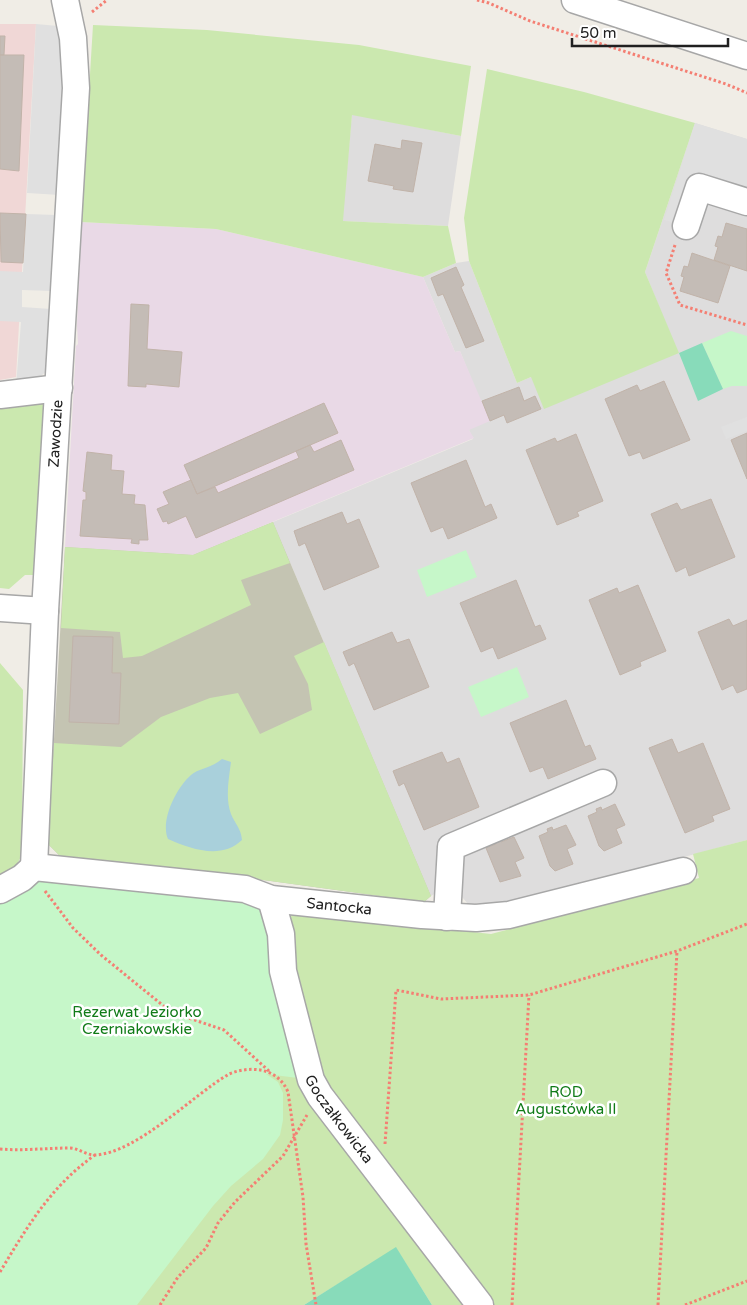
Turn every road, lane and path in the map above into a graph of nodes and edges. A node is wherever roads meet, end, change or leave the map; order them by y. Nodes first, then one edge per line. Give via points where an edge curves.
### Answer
1 (65, 0) edge
2 (477, 0) edge
3 (575, 0) edge
4 (613, 6) edge
5 (747, 56) edge
6 (747, 93) edge
7 (747, 202) edge
8 (682, 232) joint
9 (747, 326) edge
10 (59, 388) junction
11 (0, 395) edge
12 (0, 608) edge
13 (46, 610) junction
14 (603, 783) dead end
15 (34, 868) junction
16 (683, 871) dead end
17 (0, 890) edge
18 (271, 898) junction
19 (447, 917) junction
20 (747, 924) edge
21 (677, 951) junction
22 (529, 994) junction
23 (271, 1072) junction
24 (295, 1136) junction
25 (0, 1149) edge
26 (385, 1150) dead end
27 (95, 1155) junction
28 (0, 1272) edge
29 (747, 1281) edge
30 (160, 1305) edge
31 (316, 1305) edge
32 (480, 1305) edge
33 (512, 1305) edge
34 (658, 1305) edge
35 (685, 1305) edge

1 - 10 street, Zawodzie via 73,38 76,88
2 - 6 path via 530,21
3 - 4 street
4 - 5 street
7 - 8 street via 699,187
8 - 9 path via 666,273 680,305
10 - 11 street
10 - 13 street, Zawodzie
12 - 13 street
13 - 15 street, Zawodzie
14 - 19 street via 451,847
15 - 17 street
15 - 18 street, Santocka via 245,890
15 - 23 path via 42,887 73,928 101,955 171,1012 224,1030
16 - 19 street, Santocka via 510,915
18 - 19 street, Santocka
18 - 32 street, Goczałkowicka via 281,934 284,971 311,1080
20 - 21 path
21 - 22 path
21 - 34 path
22 - 26 path via 441,999 396,990
22 - 33 path
23 - 24 path via 283,1081 288,1092
23 - 27 path via 240,1070 229,1074 135,1140
24 - 30 path via 283,1156 218,1223 206,1248 178,1277
24 - 31 path
25 - 27 path via 68,1148
27 - 28 path via 77,1168 45,1201
29 - 35 path

